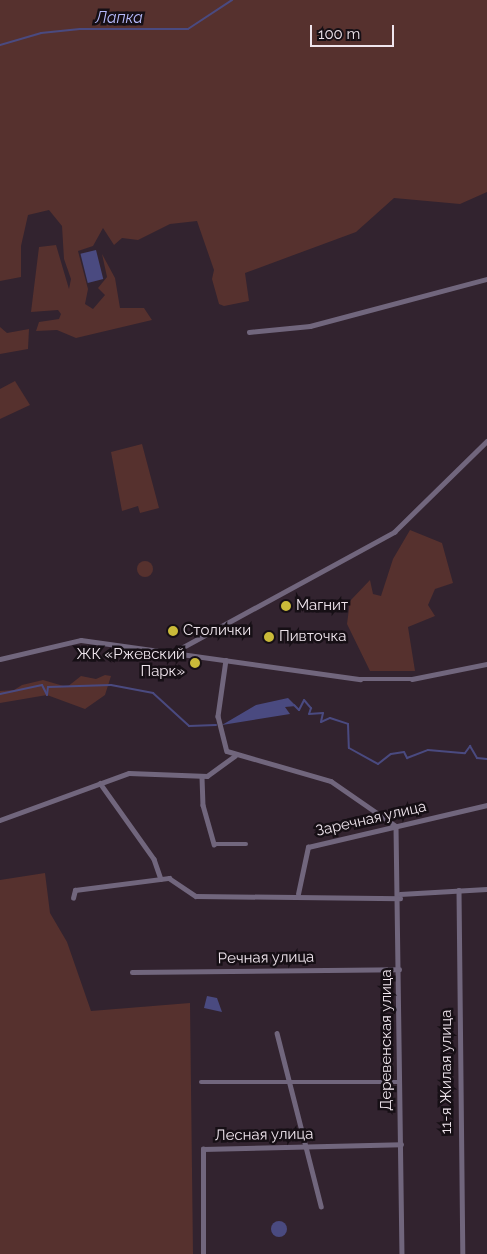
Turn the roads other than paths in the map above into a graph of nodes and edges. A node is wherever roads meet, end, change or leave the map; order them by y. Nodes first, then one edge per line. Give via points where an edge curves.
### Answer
1 (487, 279) edge
2 (248, 332) dead end
3 (487, 441) edge
4 (194, 641) junction
5 (173, 653) junction
6 (191, 655) junction
7 (0, 659) edge
8 (226, 660) junction
9 (487, 664) edge
10 (235, 756) junction
11 (202, 777) junction
12 (100, 783) junction
13 (487, 805) edge
14 (0, 820) edge
15 (396, 826) junction
16 (246, 844) dead end
17 (161, 879) junction
18 (487, 889) edge
19 (459, 890) junction
20 (298, 894) junction
21 (400, 896) junction
22 (73, 898) dead end
23 (399, 969) junction
24 (132, 972) dead end
25 (277, 1033) dead end
26 (201, 1082) dead end
27 (290, 1082) junction
28 (400, 1082) junction
29 (401, 1144) junction
30 (305, 1147) junction
31 (321, 1206) dead end
32 (202, 1254) edge
33 (402, 1254) edge
34 (463, 1254) edge

1 - 2 street via 310,326
3 - 4 street via 394,532
4 - 5 street
4 - 6 street
5 - 6 street
5 - 7 street via 81,640
6 - 8 street
8 - 9 street via 378,679 412,679
8 - 10 street via 218,723 222,745
10 - 11 street
10 - 15 street via 331,781
11 - 12 street via 140,772
11 - 16 street via 203,805 214,844
12 - 14 street
12 - 17 street via 154,859
13 - 15 street, Заречная улица
15 - 20 street, Заречная улица via 308,847
15 - 21 street, Деревенская улица
17 - 20 street via 176,881 196,896
17 - 22 street via 75,890
18 - 19 street
19 - 21 street
19 - 34 street, 11-я Жилая улица
20 - 21 street
21 - 23 street, Деревенская улица
23 - 24 street, Речная улица
23 - 28 street, Деревенская улица
25 - 27 street
26 - 27 street
27 - 28 street
27 - 30 street
28 - 29 street, Деревенская улица
29 - 30 street, Лесная улица
29 - 33 street, Деревенская улица
30 - 31 street
30 - 32 street, Лесная улица via 203,1150

